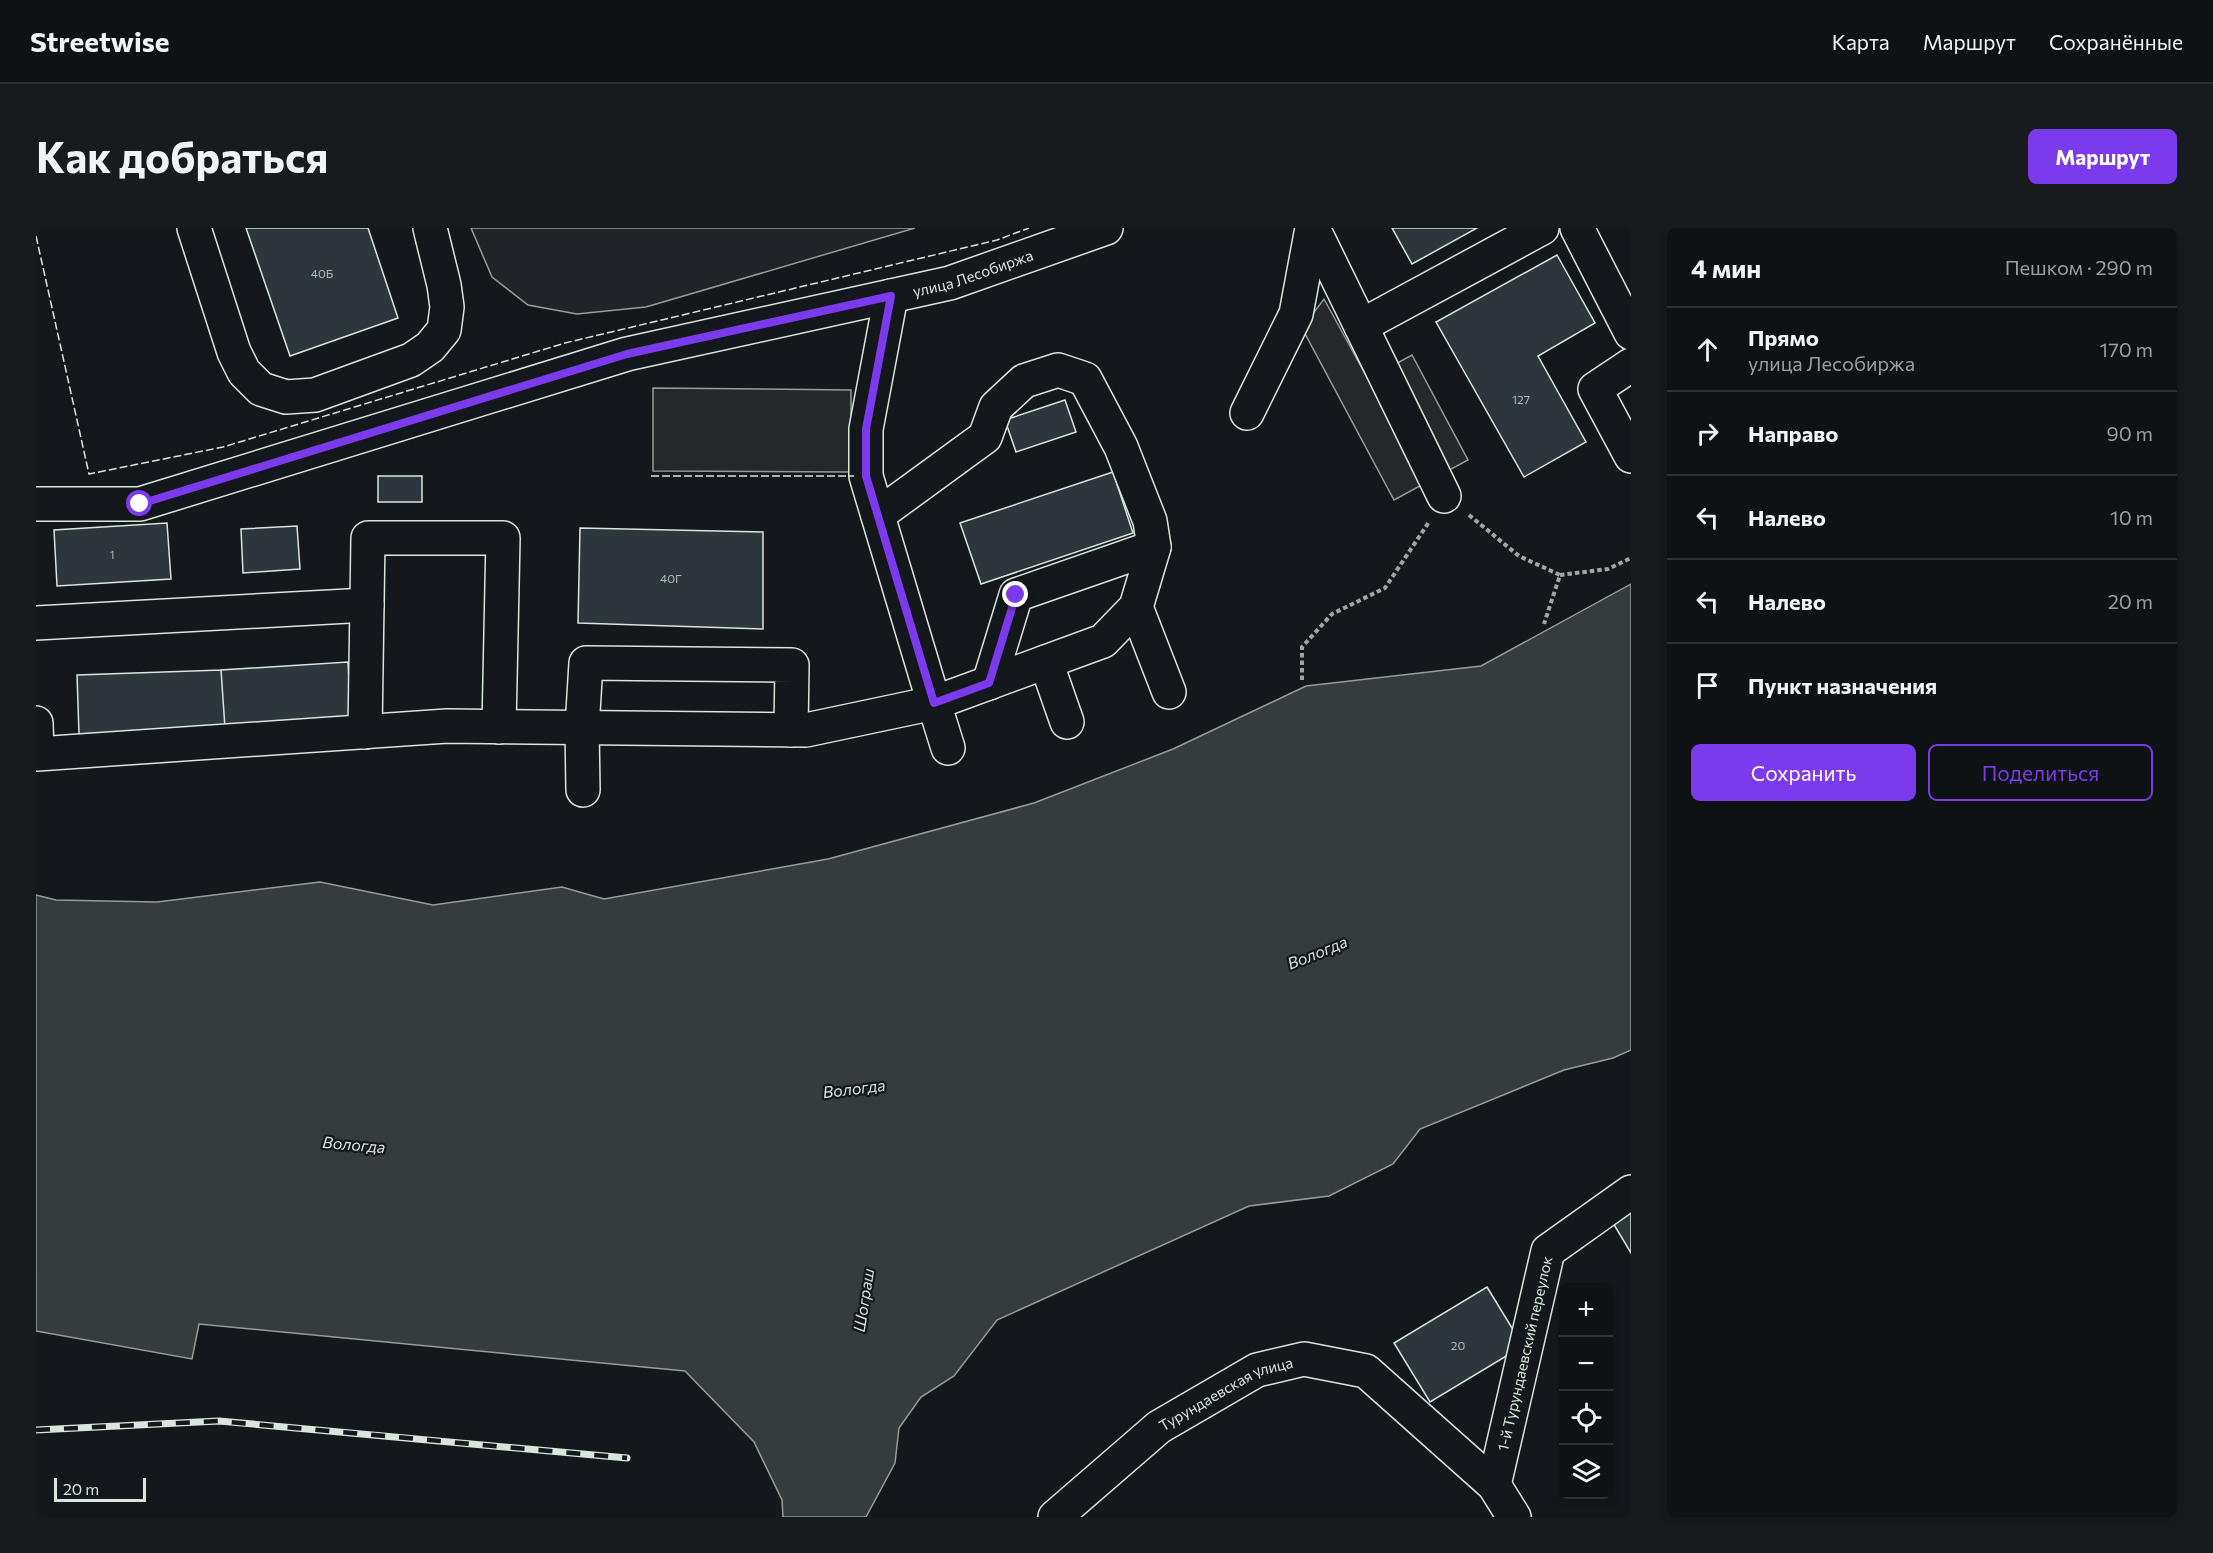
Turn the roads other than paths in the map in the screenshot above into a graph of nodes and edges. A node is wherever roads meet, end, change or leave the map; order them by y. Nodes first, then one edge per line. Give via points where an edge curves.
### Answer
1 (194, 228) edge
2 (430, 228) edge
3 (1106, 228) edge
4 (1312, 228) edge
5 (1542, 228) edge
6 (1577, 228) edge
7 (891, 296) junction
8 (1361, 326) junction
9 (1631, 333) edge
10 (1631, 365) edge
11 (1247, 413) dead end
12 (1631, 456) edge
13 (1444, 496) road end
14 (36, 504) edge
15 (878, 515) junction
16 (1154, 547) junction
17 (367, 605) junction
18 (1136, 607) junction
19 (36, 623) edge
20 (1046, 662) junction
21 (989, 683) junction
22 (1169, 692) dead end
23 (934, 703) junction
24 (1067, 722) dead end
25 (36, 723) edge
26 (500, 727) junction
27 (582, 728) junction
28 (791, 730) junction
29 (365, 732) junction
30 (948, 748) dead end
31 (583, 790) dead end
32 (1631, 1192) edge
33 (1494, 1485) junction
34 (1055, 1517) edge
35 (1514, 1517) edge

1 - 2 street via 244,372 261,389 286,397 315,395 411,360 430,348 444,330 447,308
3 - 7 street, улица Лесобиржа via 950,283
4 - 8 street
4 - 11 street via 1296,314
5 - 8 street
6 - 9 street
7 - 14 street, улица Лесобиржа via 627,354 140,504
7 - 15 street via 866,429 866,476
8 - 13 street
10 - 12 street via 1595,388
15 - 16 street via 985,437 996,406 1024,381 1058,370 1085,379 1121,447 1150,521
15 - 23 street
16 - 18 street
16 - 21 street via 1016,595
17 - 19 street
17 - 26 street via 368,538 503,538
17 - 29 street
18 - 20 street via 1103,641
18 - 22 street
20 - 21 street
20 - 24 street
21 - 23 street
23 - 28 street
23 - 30 street
25 - 29 street via 38,754
26 - 27 street
26 - 29 street
27 - 28 street
27 - 28 street via 586,663 792,665
27 - 31 street
32 - 33 street, 1-й Турундаевский переулок via 1548,1251
33 - 34 street, Турундаевская улица via 1366,1371 1304,1359 1257,1370 1159,1427
33 - 35 street, Турундаевская улица

